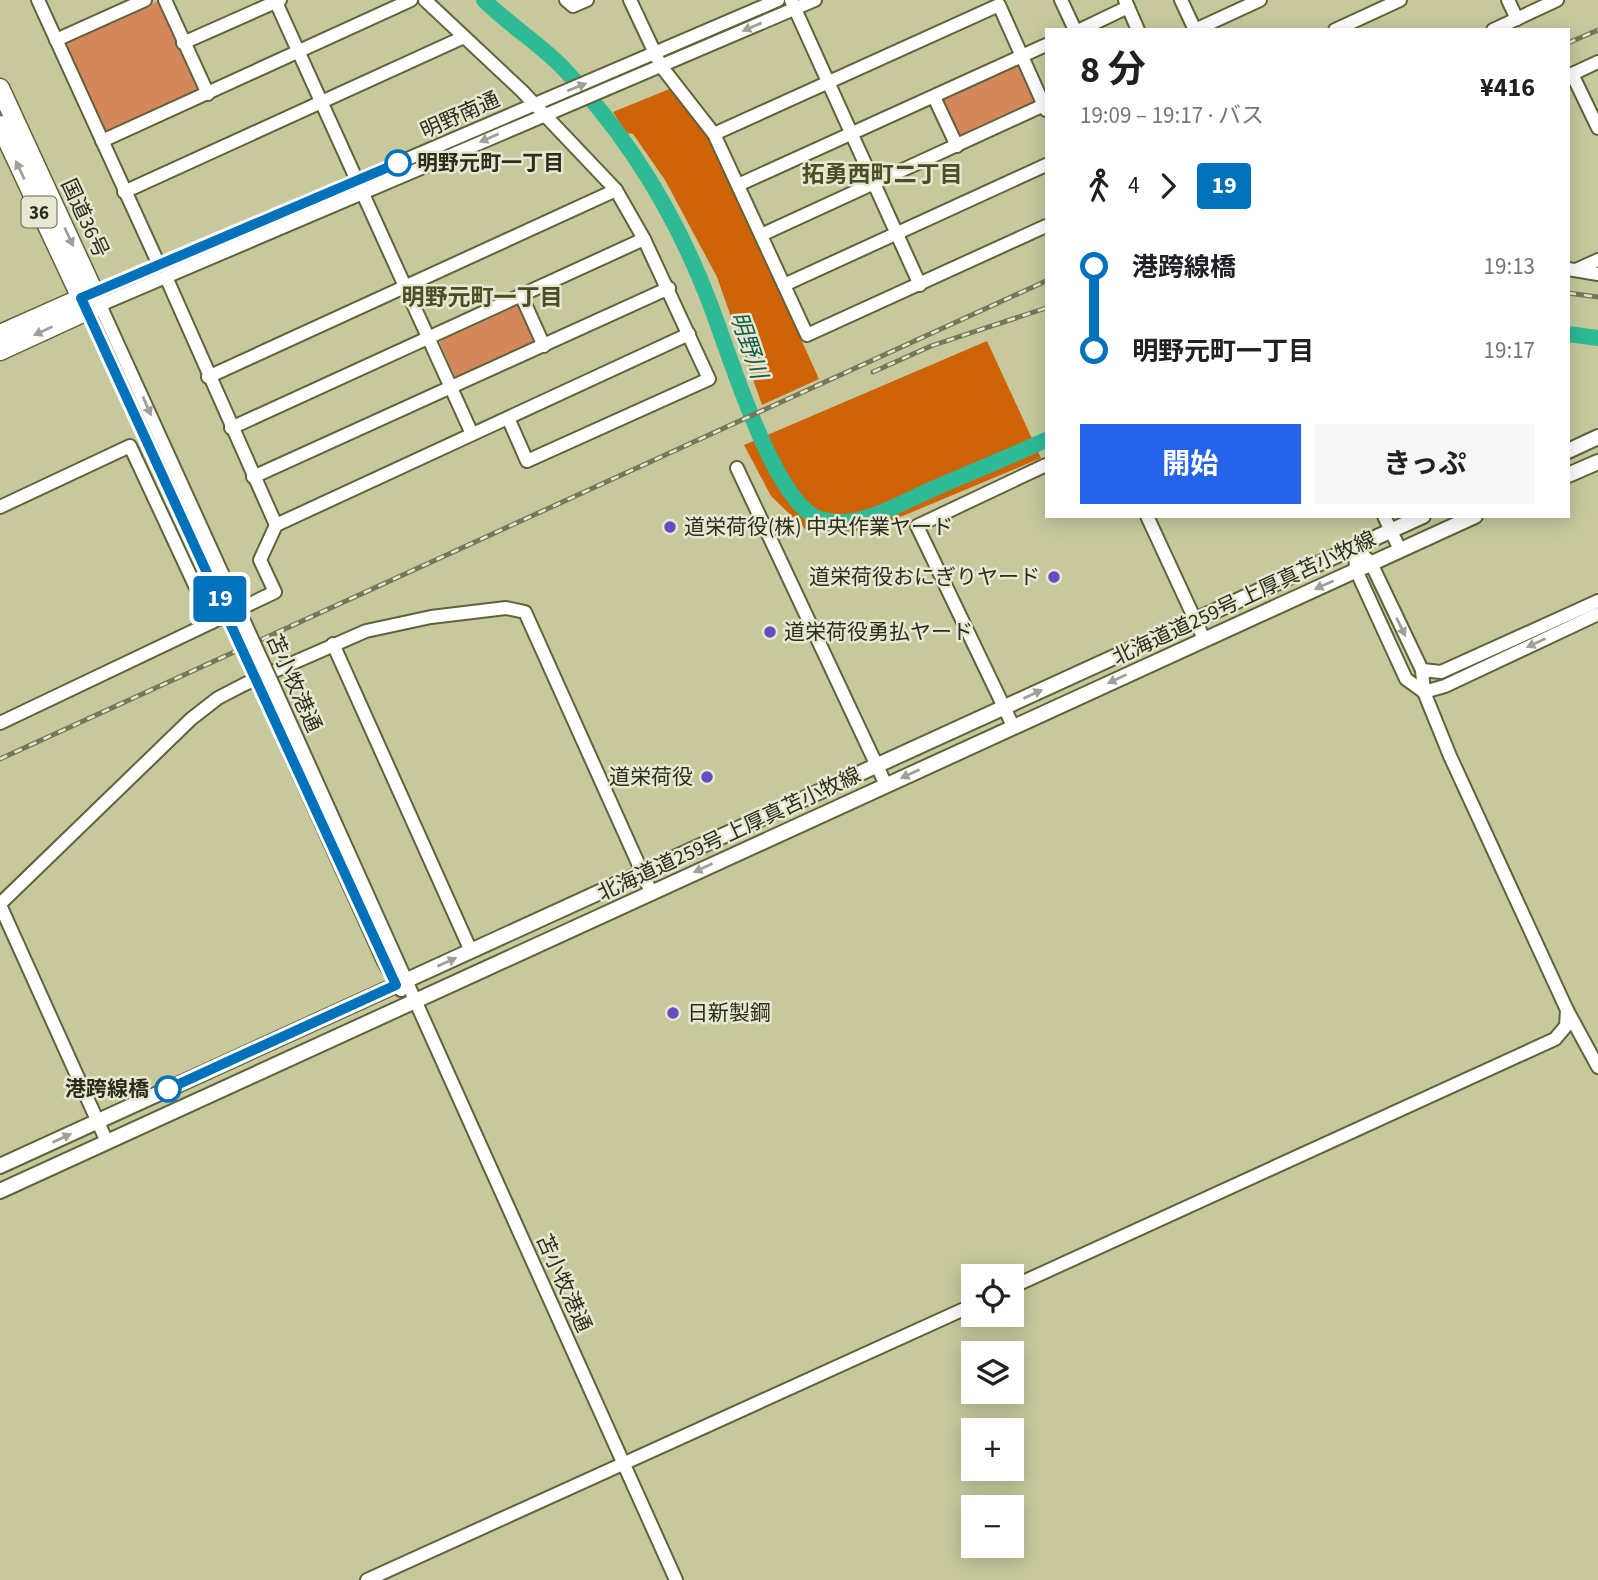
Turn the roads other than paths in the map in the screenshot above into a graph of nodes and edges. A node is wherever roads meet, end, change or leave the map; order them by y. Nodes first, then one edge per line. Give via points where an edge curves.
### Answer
1 (38, 0) edge
2 (145, 0) edge
3 (165, 0) edge
4 (411, 0) edge
5 (425, 0) edge
6 (566, 0) edge
7 (587, 0) edge
8 (630, 0) edge
9 (778, 0) edge
10 (815, 0) edge
11 (1061, 0) edge
12 (1181, 0) edge
13 (1260, 0) edge
14 (1400, 0) edge
15 (1508, 0) edge
16 (1558, 0) edge
17 (277, 1) edge
18 (793, 4) edge
19 (1126, 4) edge
20 (1517, 19) junction
21 (1076, 28) edge
22 (1081, 28) edge
23 (1137, 28) edge
24 (1194, 28) edge
25 (1199, 28) edge
26 (1339, 28) edge
27 (1497, 28) edge
28 (464, 37) junction
29 (56, 40) junction
30 (183, 43) junction
31 (1045, 46) edge
32 (299, 52) junction
33 (655, 53) junction
34 (1022, 57) junction
35 (1598, 62) edge
36 (662, 66) junction
37 (1570, 75) edge
38 (829, 83) junction
39 (0, 88) edge
40 (208, 94) junction
41 (934, 97) junction
42 (322, 102) junction
43 (540, 102) junction
44 (1045, 107) edge
45 (551, 112) junction
46 (0, 125) edge
47 (1598, 128) edge
48 (714, 134) junction
49 (852, 134) junction
50 (102, 141) junction
51 (957, 146) junction
52 (1045, 165) edge
53 (875, 183) junction
54 (738, 185) junction
55 (361, 186) junction
56 (616, 190) junction
57 (124, 192) junction
58 (1045, 226) edge
59 (897, 233) junction
60 (761, 235) junction
61 (644, 239) junction
62 (1598, 260) edge
63 (1572, 270) edge
64 (162, 271) junction
65 (1598, 274) edge
66 (784, 285) junction
67 (920, 285) junction
68 (405, 286) junction
69 (669, 288) junction
70 (522, 295) junction
71 (91, 302) junction
72 (0, 334) edge
73 (690, 334) junction
74 (428, 337) junction
75 (544, 346) junction
76 (0, 351) edge
77 (208, 377) junction
78 (451, 388) junction
79 (508, 418) junction
80 (231, 428) junction
81 (472, 434) junction
82 (1598, 437) edge
83 (1570, 450) edge
84 (1598, 462) edge
85 (1045, 465) edge
86 (737, 468) dead end
87 (1570, 474) edge
88 (253, 477) junction
89 (0, 507) edge
90 (1148, 518) edge
91 (1385, 518) edge
92 (1419, 518) edge
93 (1471, 518) edge
94 (276, 525) junction
95 (1392, 530) junction
96 (1355, 547) junction
97 (1400, 550) junction
98 (1371, 563) junction
99 (1356, 570) junction
100 (1598, 601) edge
101 (1598, 614) edge
102 (1194, 620) junction
103 (212, 622) junction
104 (1204, 639) junction
105 (333, 644) junction
106 (1422, 670) junction
107 (1424, 692) junction
108 (1004, 707) junction
109 (0, 723) edge
110 (1013, 726) junction
111 (877, 765) junction
112 (886, 785) junction
113 (641, 873) junction
114 (651, 892) junction
115 (0, 905) edge
116 (471, 951) junction
117 (402, 982) junction
118 (415, 1002) junction
119 (1567, 1010) junction
120 (1598, 1067) edge
121 (97, 1122) junction
122 (107, 1142) junction
123 (0, 1166) edge
124 (0, 1191) edge
125 (1024, 1282) edge
126 (961, 1310) edge
127 (624, 1463) junction
128 (367, 1580) edge
129 (676, 1580) edge

1 - 29 street
2 - 29 street
3 - 30 street
4 - 32 street
5 - 28 street
6 - 7 street via 573,6
8 - 33 street
9 - 33 street
10 - 18 street
11 - 21 street
12 - 24 street
13 - 25 street
14 - 26 street
15 - 20 street
16 - 20 street
17 - 30 street
17 - 32 street
18 -> 36 street
18 - 38 street
19 - 22 street
19 - 23 street
20 - 27 street
28 - 42 street
28 - 43 street
29 - 50 street
30 - 40 street
31 - 34 street
32 - 40 street
32 - 42 street
33 - 36 street
43 -> 33 street, 明野南通
34 - 38 street via 999,5
34 - 41 street
34 - 44 street
35 - 37 street
36 - 45 street, 明野南通
36 - 48 street
37 - 47 street
38 - 48 street
38 - 49 street
39 -> 71 highway, 国道36号 / 36
40 - 50 street
41 - 49 street
41 - 51 street
42 - 55 street
42 - 57 street
43 - 45 street
43 - 55 street, 明野南通
44 - 51 street
45 -> 55 street, 明野南通
45 - 56 street
71 -> 46 highway, 国道36号 / 36
48 - 54 street
49 - 53 street
49 - 54 street
50 - 57 street
51 - 53 street
52 - 59 street
53 - 59 street
53 - 60 street
54 - 60 street
55 - 64 street, 明野南通
55 - 68 street
56 - 61 street
56 - 68 street
57 - 64 street
58 - 67 street
59 - 66 street
59 - 67 street
60 - 66 street
61 - 69 street
61 - 70 street
62 - 63 street
63 - 65 street
64 - 71 street, 明野南通
64 - 77 street
66 - 67 street via 807,335
68 - 74 street
68 - 77 street
69 - 73 street
69 - 75 street
70 - 74 street
70 - 75 street
71 - 72 highway
71 -> 76 highway
71 - 117 street, 苫小牧港通, bridge
73 - 79 street
73 - 79 street via 709,379 527,461
74 - 78 street
74 - 80 street
75 - 78 street
77 - 80 street
78 - 81 street
78 - 88 street
79 - 81 street
80 - 88 street
81 - 94 street
82 - 83 main road
84 - 87 main road
85 - 108 street via 916,526
86 - 111 street
88 - 94 street
89 - 103 street via 130,446
90 - 102 street
91 - 95 street
92 - 95 main road, 北海道道259号 上厚真苫小牧線
93 - 97 main road, 北海道道259号 上厚真苫小牧線
94 - 103 street via 260,560 275,592
95 - 96 main road, 北海道道259号 上厚真苫小牧線
95 - 97 street
96 - 98 street
96 - 99 street
96 - 102 main road, 北海道道259号 上厚真苫小牧線
97 - 98 main road, 北海道道259号 上厚真苫小牧線
98 - 99 main road, 北海道道259号 上厚真苫小牧線
98 -> 106 street
99 -> 104 main road, 北海道道259号 上厚真苫小牧線
99 - 107 street via 1406,679
100 - 106 street via 1441,672
101 -> 107 street
102 - 104 street
108 -> 102 main road, 北海道道259号 上厚真苫小牧線
103 - 109 street
104 -> 110 main road, 北海道道259号 上厚真苫小牧線
105 - 113 street via 366,631 431,617 506,608 525,612
105 - 115 street via 218,698 191,719
105 - 116 street
106 - 107 street
107 - 119 street
108 - 110 street
108 - 111 main road, 北海道道259号 上厚真苫小牧線
110 -> 112 main road, 北海道道259号 上厚真苫小牧線
111 - 112 street
111 - 113 main road, 北海道道259号 上厚真苫小牧線
112 -> 114 main road, 北海道道259号 上厚真苫小牧線
113 - 114 street
113 - 116 main road, 北海道道259号 上厚真苫小牧線
114 - 118 main road, 北海道道259号 上厚真苫小牧線
115 - 121 street
117 -> 116 main road, 北海道道259号 上厚真苫小牧線
117 - 118 street, 苫小牧港通
117 - 121 main road, 北海道道259号 上厚真苫小牧線
118 - 122 main road, 北海道道259号 上厚真苫小牧線
118 - 127 street, 苫小牧港通
119 - 120 street
119 - 125 street via 1566,1027 1555,1039
121 - 122 street
123 -> 121 main road, 北海道道259号 上厚真苫小牧線
122 - 124 main road, 北海道道259号 上厚真苫小牧線
126 - 127 street
127 - 128 street
127 - 129 street, 苫小牧港通

